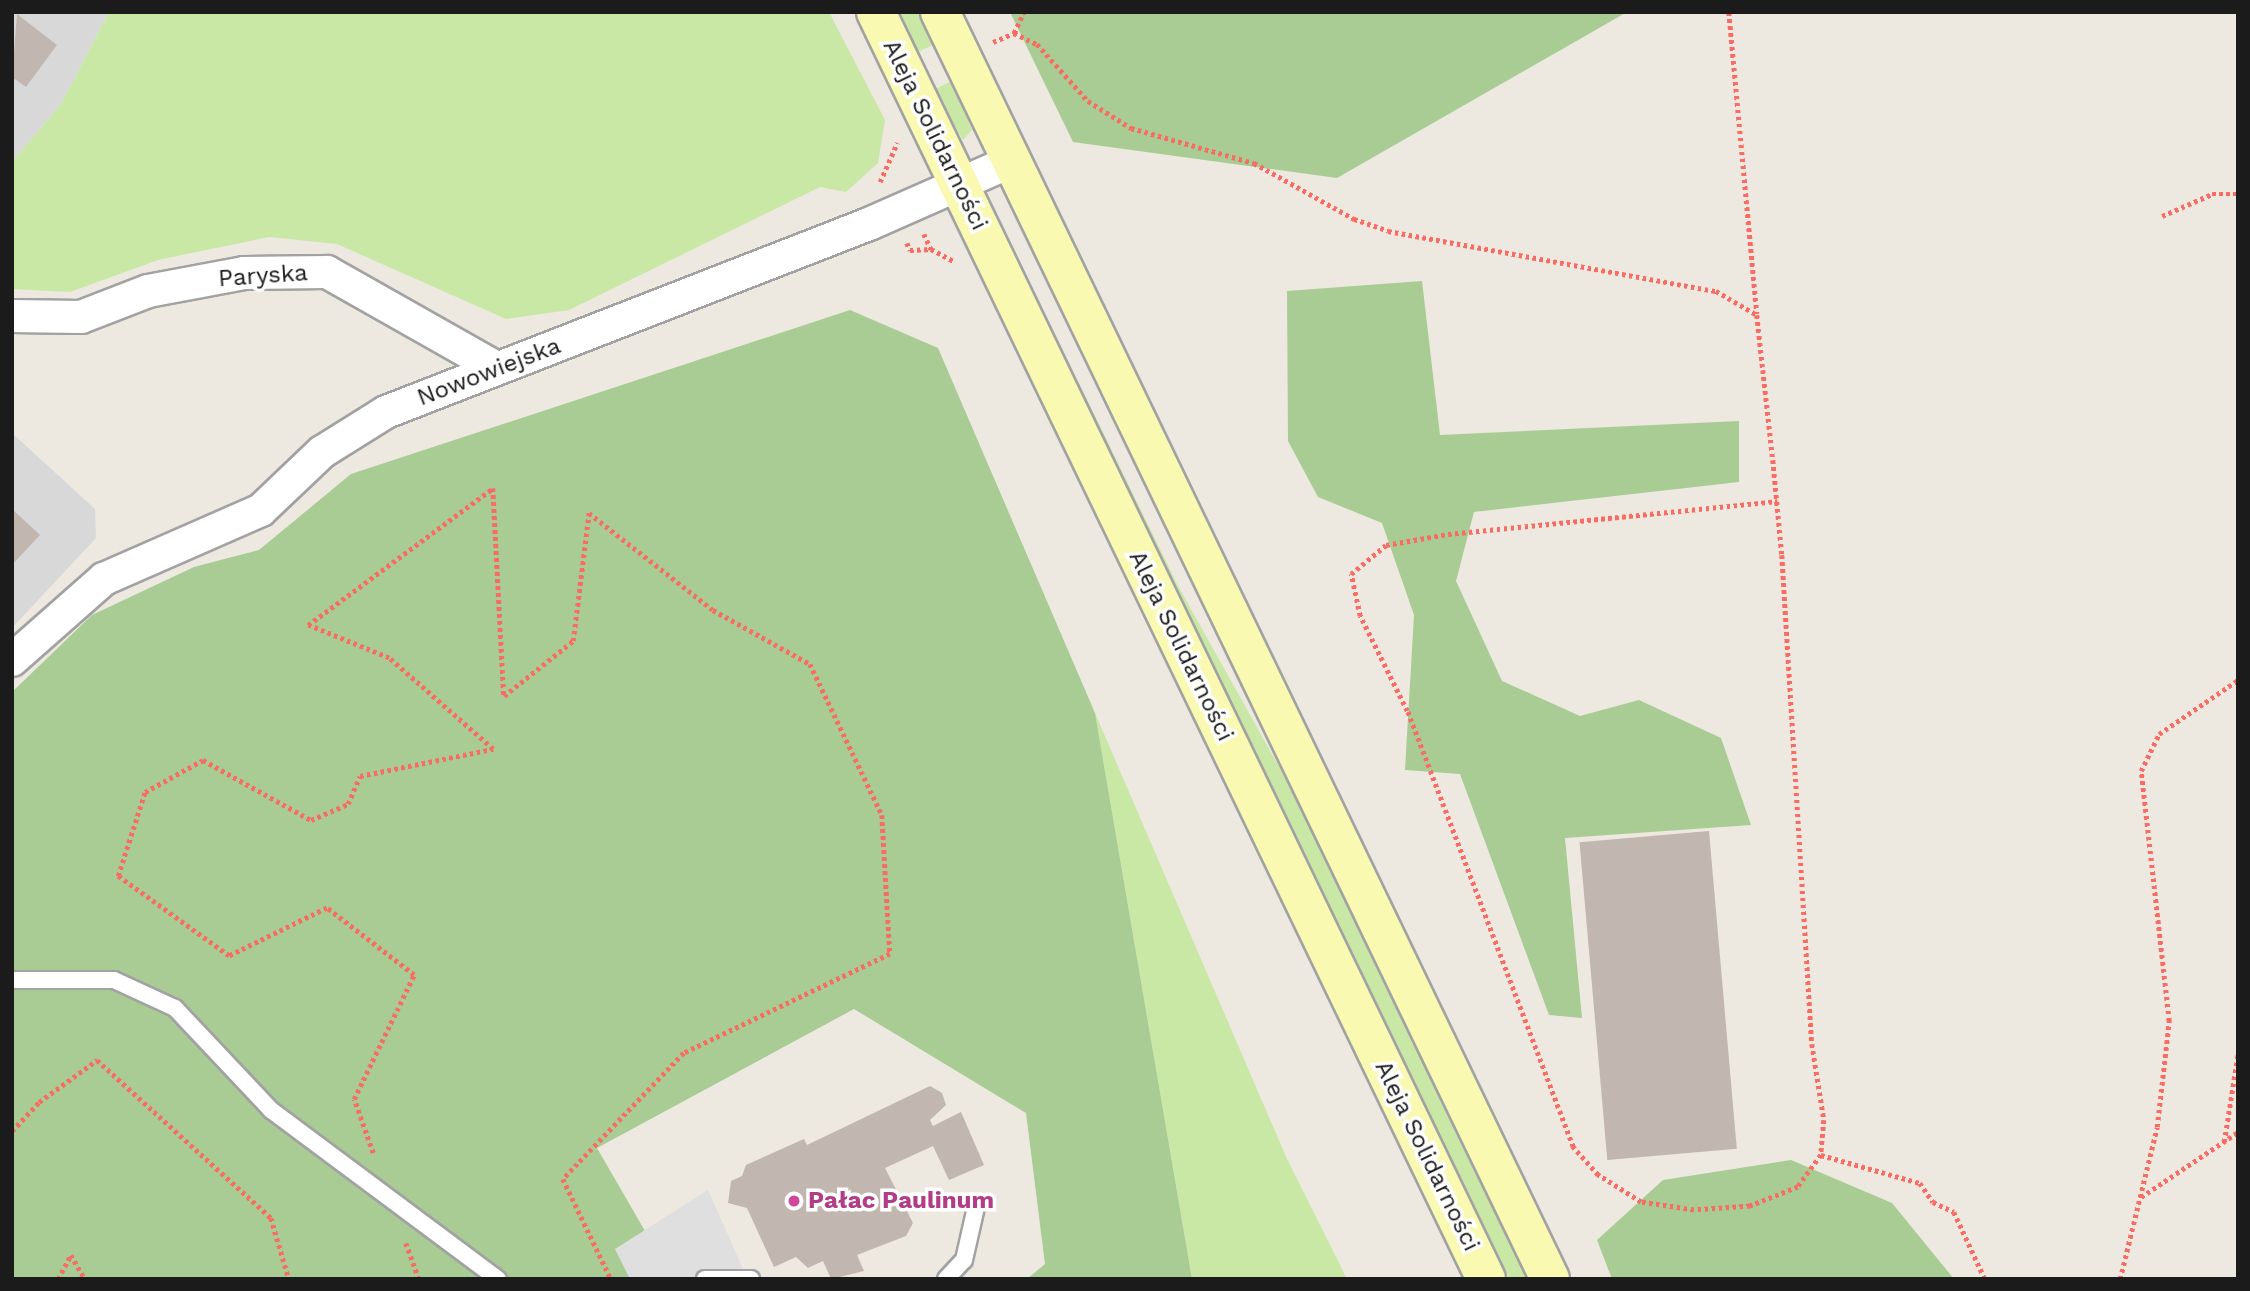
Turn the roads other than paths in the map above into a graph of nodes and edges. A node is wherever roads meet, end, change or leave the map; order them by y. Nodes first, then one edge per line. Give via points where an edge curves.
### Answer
1 (876, 12) edge
2 (940, 12) edge
3 (1012, 161) junction
4 (960, 186) junction
5 (12, 316) edge
6 (495, 367) junction
7 (12, 660) edge
8 (12, 980) edge
9 (977, 1203) dead end
10 (498, 1279) edge
11 (705, 1279) edge
12 (751, 1279) edge
13 (946, 1279) edge
14 (1486, 1279) edge
15 (1550, 1279) edge

1 - 4 main road, Aleja Solidarności
2 - 3 main road
3 - 4 street, Nowowiejska
3 - 15 main road
4 - 6 street, Nowowiejska
4 - 14 main road, Aleja Solidarności
5 - 6 street, Paryska via 81,317 148,291 244,273 327,272
6 - 7 street, Nowowiejska via 351,430 250,516 104,579
8 - 10 lane via 114,980 175,1008 271,1110
9 - 13 lane via 964,1260
11 - 12 lane

